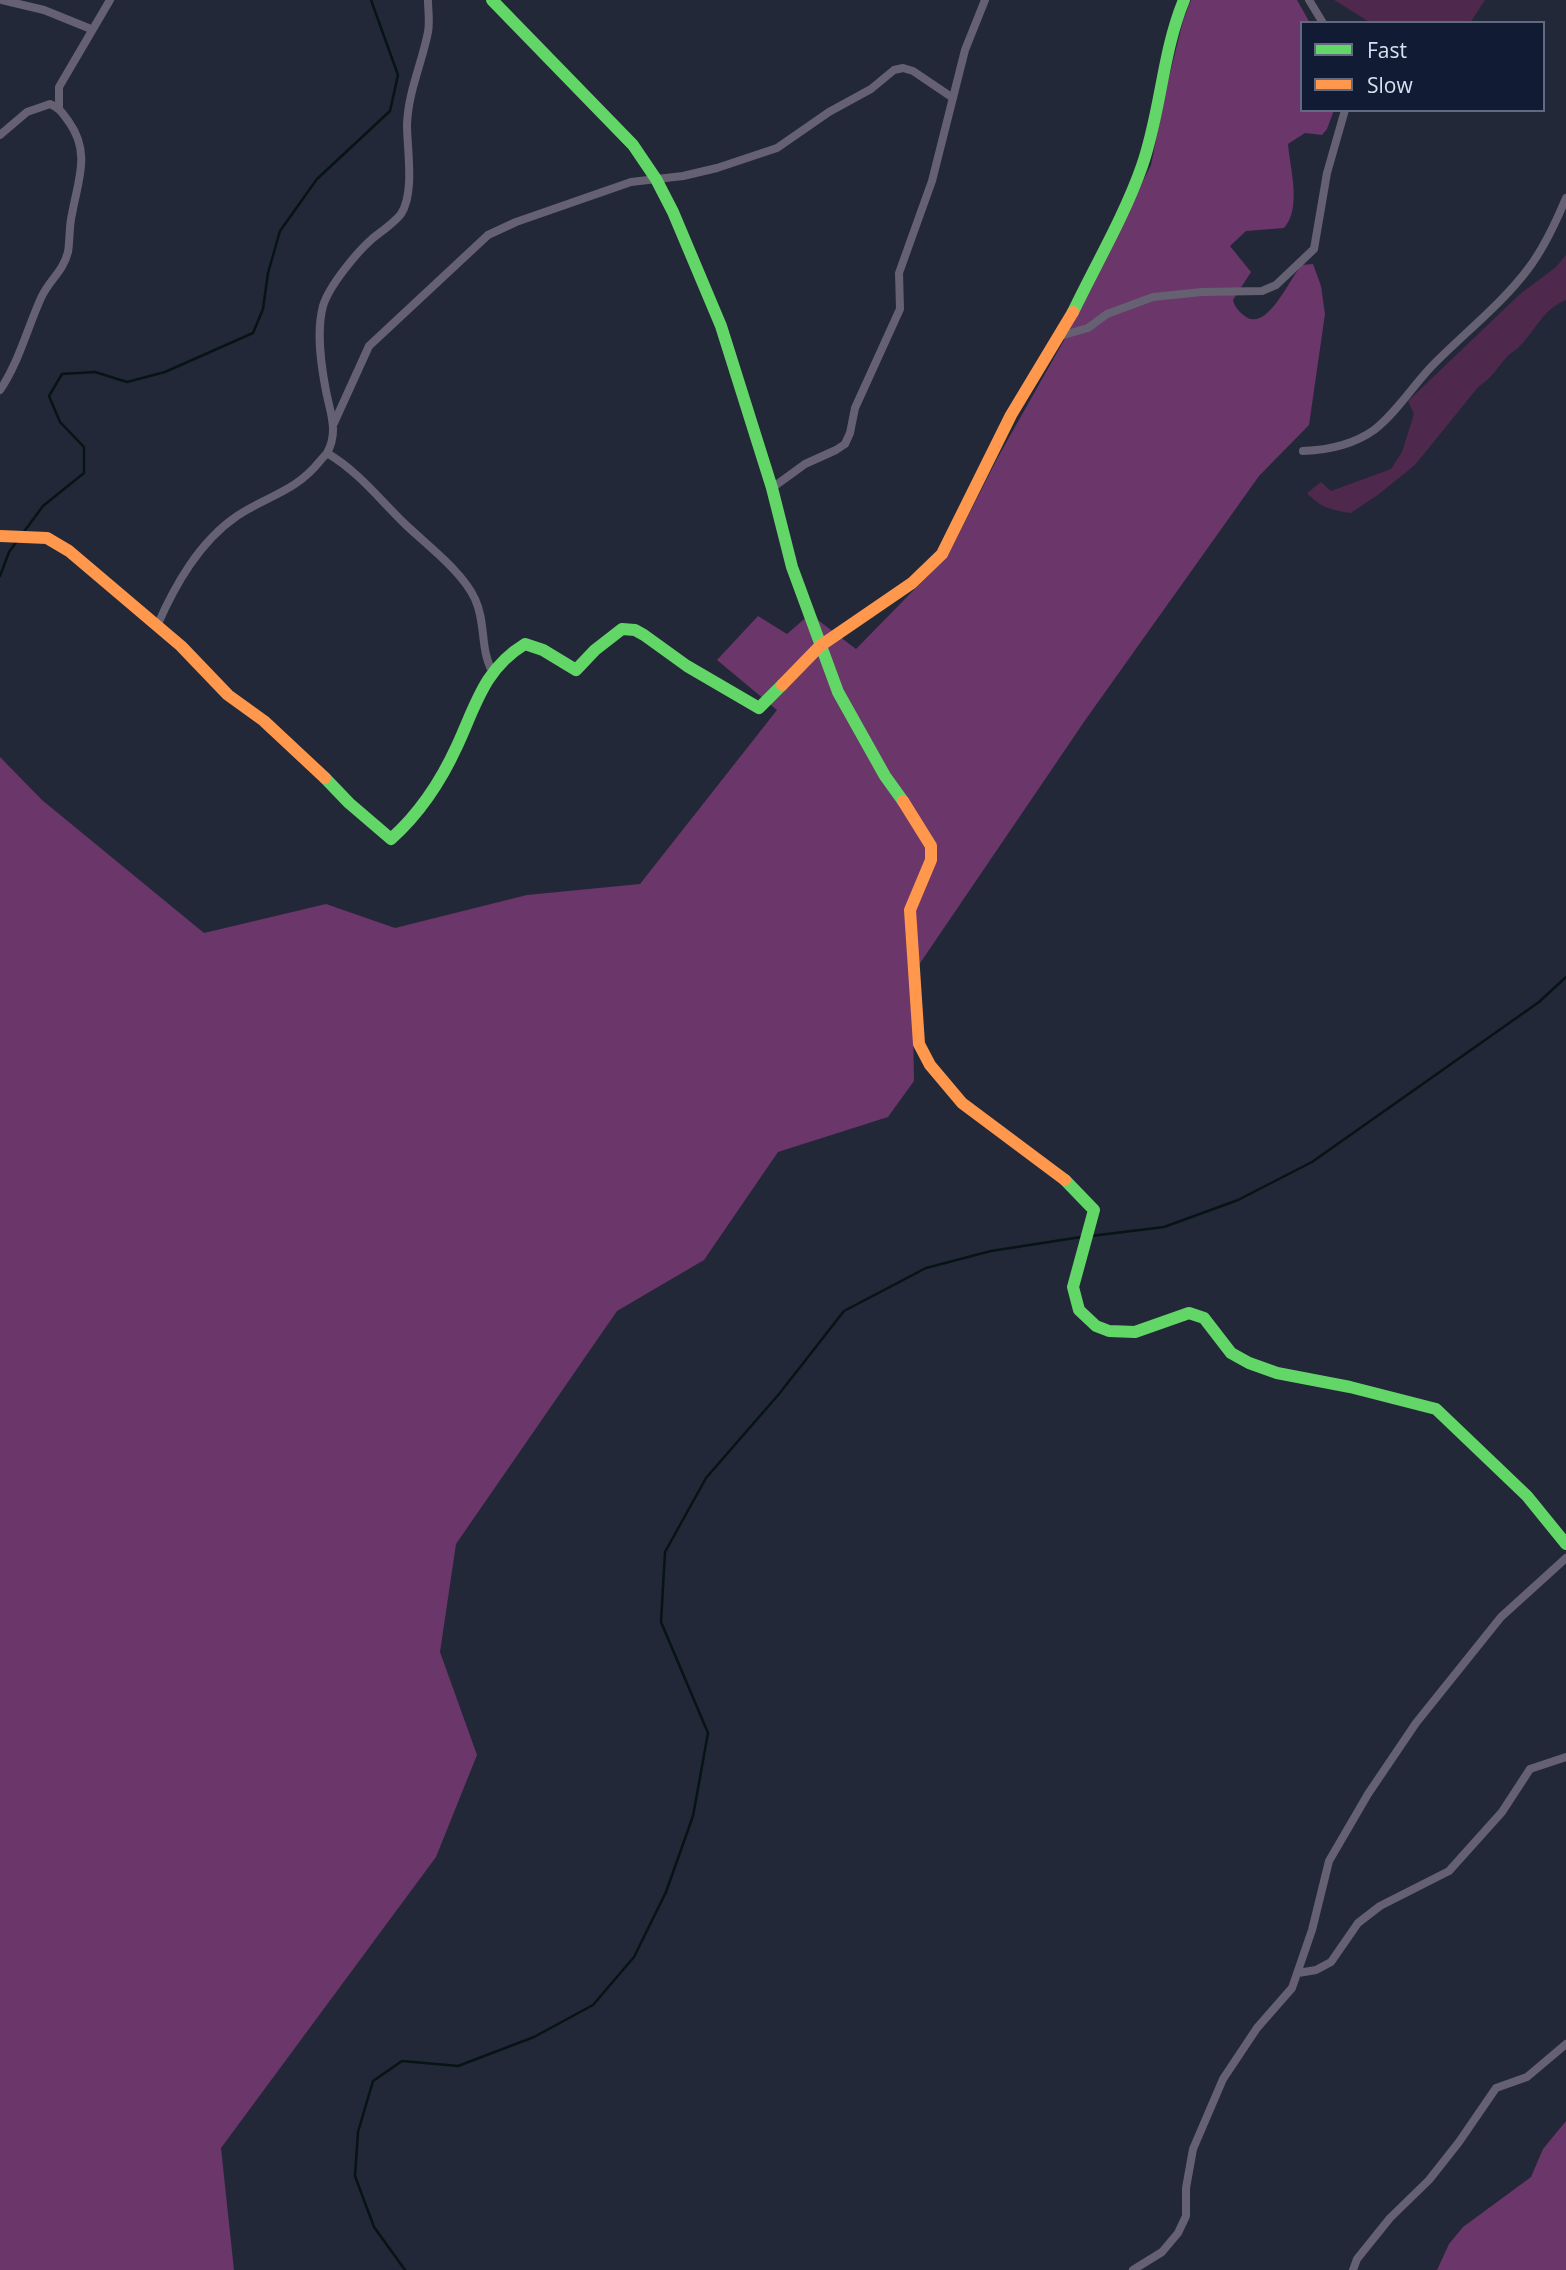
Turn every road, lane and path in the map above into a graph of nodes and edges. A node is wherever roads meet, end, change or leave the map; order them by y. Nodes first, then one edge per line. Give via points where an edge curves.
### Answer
1 (2, 0) edge
2 (110, 0) edge
3 (428, 0) edge
4 (492, 0) edge
5 (985, 0) edge
6 (1184, 0) edge
7 (1309, 0) edge
8 (1322, 21) edge
9 (91, 29) junction
10 (953, 99) junction
11 (59, 107) junction
12 (1344, 112) edge
13 (0, 135) edge
14 (656, 178) junction
15 (1566, 198) edge
16 (1060, 336) junction
17 (0, 390) edge
18 (334, 423) junction
19 (1303, 451) dead end
20 (327, 453) junction
21 (772, 488) junction
22 (0, 536) edge
23 (157, 626) junction
24 (820, 646) junction
25 (492, 671) junction
26 (1566, 1544) edge
27 (1566, 1558) edge
28 (1566, 1757) edge
29 (1298, 1973) junction
30 (1566, 2044) edge
31 (1133, 2270) edge
32 (1353, 2270) edge

1 - 9 street via 44,9
2 - 9 street
3 - 18 street via 429,30 407,126 410,167 402,213 369,241 335,282 323,306 322,361
4 - 14 street via 633,145
5 - 10 street
6 - 16 street via 1142,166
7 - 8 street
9 - 11 street via 59,87
10 - 14 street via 913,71 894,70 776,148 717,168
10 - 21 street via 932,181 900,273 900,309 855,408 845,444 805,464
11 - 13 street via 50,104 27,112
11 - 17 street via 82,144 68,251 60,272 43,294 13,371
12 - 16 street via 1327,173 1314,248 1276,285 1262,291 1153,297
14 - 18 street via 566,203 488,235 369,346
14 - 21 street via 720,326
15 - 19 street via 1527,271 1374,430 1352,442
16 - 24 street via 1012,415 942,554 912,583
18 - 20 street
20 - 23 street via 292,488 236,517 214,536 175,587
20 - 25 street via 371,487 475,597 485,658
21 - 24 street via 792,567
22 - 23 street via 47,538 69,551
23 - 25 street via 391,839 415,816 443,771
24 - 25 street via 759,708 635,630 622,629 576,670 525,644
24 - 26 street via 838,692 884,776 931,846 931,860 910,909 919,1044 926,1063 976,1114 1066,1181 1094,1210 1073,1283 1080,1314 1103,1331 1120,1334 1189,1313 1204,1318 1231,1353 1249,1363 1436,1409 1527,1496
27 - 29 street via 1501,1617 1416,1723 1368,1794 1329,1861
28 - 29 street via 1530,1769 1502,1812 1449,1871 1380,1906 1358,1923 1331,1962
29 - 31 street via 1223,2079 1193,2149 1186,2216 1178,2233 1161,2252
30 - 32 street via 1527,2077 1496,2088 1459,2142 1390,2218

